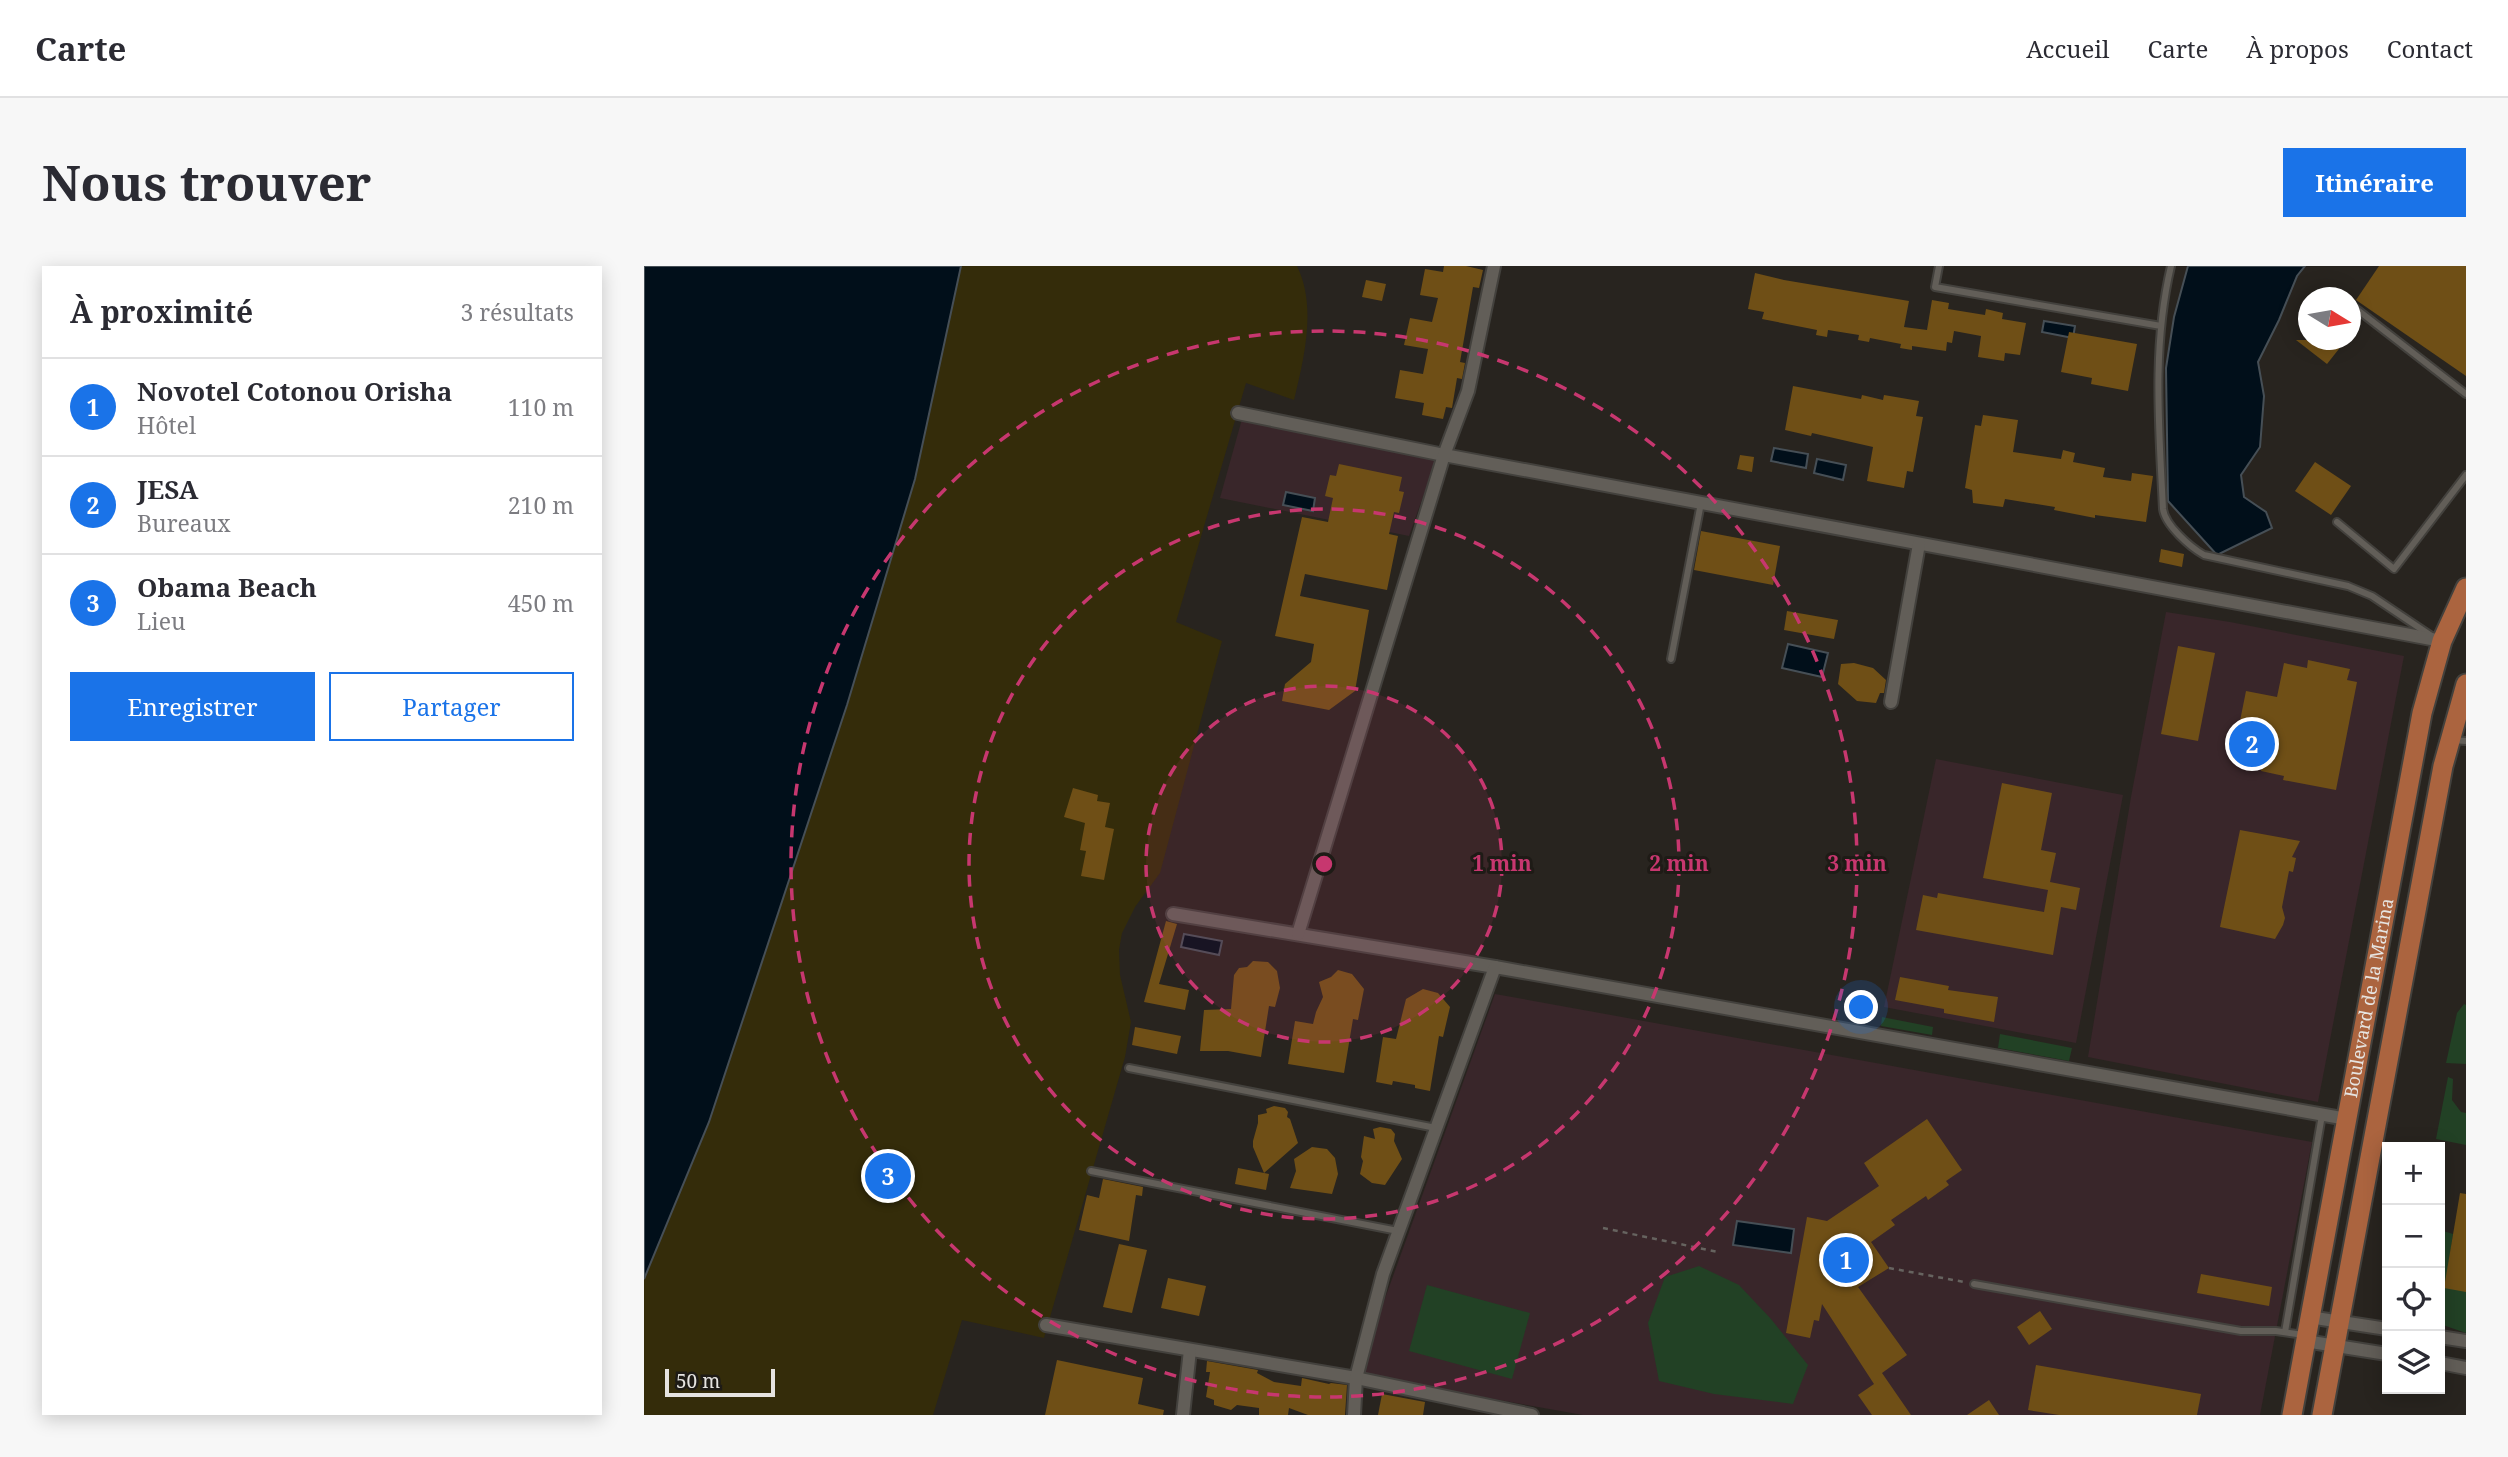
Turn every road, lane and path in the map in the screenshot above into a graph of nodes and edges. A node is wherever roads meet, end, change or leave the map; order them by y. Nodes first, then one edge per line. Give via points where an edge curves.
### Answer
1 (1494, 266) edge
2 (1938, 266) edge
3 (2171, 266) edge
4 (2361, 313) edge
5 (2161, 326) junction
6 (2466, 394) edge
7 (1238, 413) dead end
8 (1444, 455) junction
9 (2466, 475) edge
10 (1701, 503) junction
11 (2337, 522) dead end
12 (1919, 544) junction
13 (2466, 588) edge
14 (2439, 641) junction
15 (1671, 659) dead end
16 (2466, 684) edge
17 (1891, 702) dead end
18 (2458, 740) edge
19 (1173, 914) dead end
20 (1298, 934) junction
21 (1495, 967) junction
22 (1129, 1068) dead end
23 (2322, 1115) junction
24 (2347, 1119) junction
25 (1436, 1128) junction
26 (1091, 1171) dead end
27 (1603, 1228) dead end
28 (1398, 1231) junction
29 (1718, 1252) dead end
30 (1889, 1268) dead end
31 (1974, 1284) joint
32 (2341, 1322) junction
33 (1046, 1325) dead end
34 (2382, 1328) edge
35 (2306, 1331) junction
36 (2285, 1332) junction
37 (2445, 1338) edge
38 (2466, 1341) edge
39 (2336, 1344) junction
40 (1190, 1350) junction
41 (2382, 1352) edge
42 (2445, 1364) edge
43 (2466, 1368) edge
44 (1356, 1378) junction
45 (1503, 1412) edge
46 (1183, 1415) edge
47 (1354, 1415) edge
48 (1530, 1415) edge
49 (2292, 1415) edge
50 (2322, 1415) edge

1 - 8 street via 1468,391
2 - 5 lane via 1935,287
3 - 5 lane
4 - 6 lane
5 - 14 lane via 2158,381 2167,521 2204,555 2360,590
7 - 8 street
8 - 10 street
8 - 20 street
9 - 11 lane via 2394,569
10 - 12 street
10 - 15 lane
12 - 14 street
12 - 17 street
13 - 14 main road, Boulevard de la Marina
14 - 24 main road, Boulevard de la Marina
16 - 18 main road, Boulevard de la Marina
18 - 32 main road, Boulevard de la Marina via 2443,766
19 - 20 street
20 - 21 street
21 - 23 street
21 - 25 street
22 - 25 lane
23 - 24 street
23 - 36 lane
24 - 35 main road, Boulevard de la Marina
25 - 28 street
26 - 28 lane
27 - 29 path
28 - 44 street
30 - 31 path
31 - 36 lane via 2241,1331
32 - 34 street
32 - 35 street
32 - 39 main road, Boulevard de la Marina
33 - 40 street
35 - 36 lane
35 - 39 street
35 - 49 main road, Boulevard de la Marina
37 - 38 street
39 - 41 street
39 - 50 main road, Boulevard de la Marina
40 - 44 street
40 - 46 street
42 - 43 street
44 - 45 street
44 - 47 street
45 - 48 street

